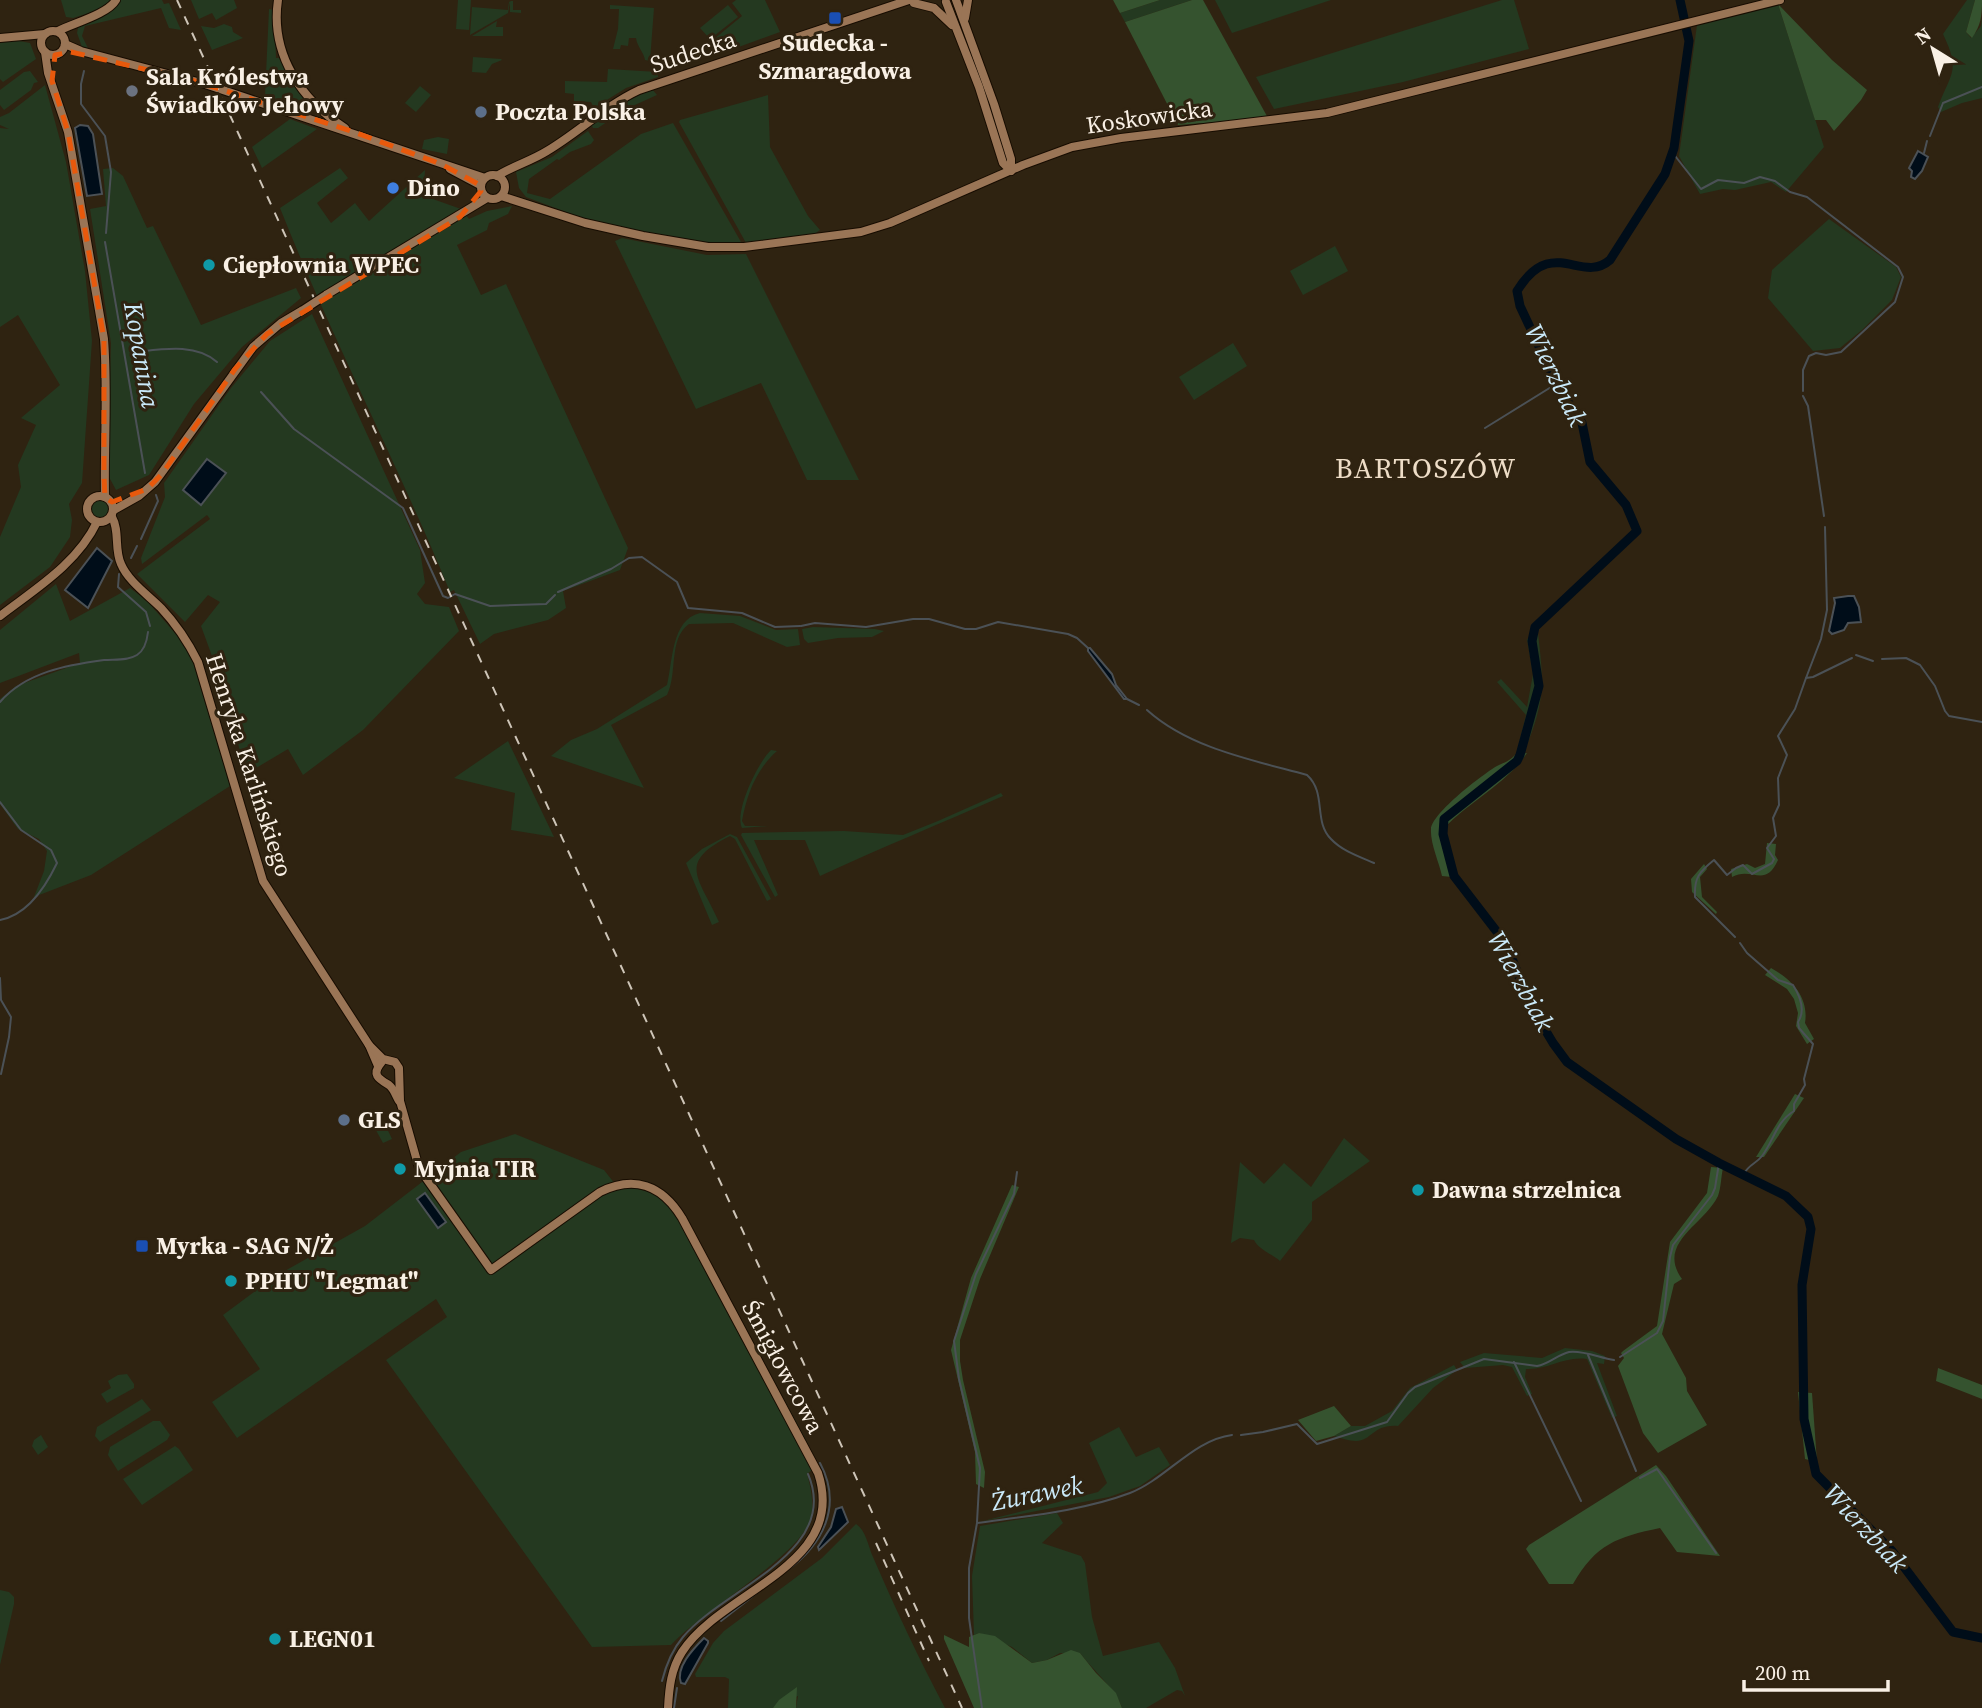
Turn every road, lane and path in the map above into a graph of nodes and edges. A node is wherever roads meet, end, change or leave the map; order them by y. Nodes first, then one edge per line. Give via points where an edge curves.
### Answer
1 (116, 0) edge
2 (278, 0) edge
3 (925, 0) edge
4 (949, 0) edge
5 (968, 0) edge
6 (1780, 0) edge
7 (912, 2) edge
8 (964, 21) junction
9 (956, 30) junction
10 (0, 38) edge
11 (43, 38) junction
12 (61, 44) junction
13 (45, 52) junction
14 (52, 81) junction
15 (322, 112) junction
16 (311, 119) junction
17 (351, 131) junction
18 (1007, 161) junction
19 (1023, 165) junction
20 (1011, 171) junction
21 (996, 177) junction
22 (502, 185) junction
23 (483, 188) junction
24 (104, 510) junction
25 (0, 617) edge
26 (369, 1045) junction
27 (386, 1060) junction
28 (378, 1066) junction
29 (399, 1078) junction
30 (388, 1085) junction
31 (400, 1101) junction
32 (668, 1708) edge

1 - 12 street via 107,10 76,22
2 - 15 street via 277,27 284,58 301,89
3 - 7 street, Sudecka
4 - 8 street
4 - 9 street
5 - 8 street
6 - 19 street, Koskowicka via 1327,113 1093,142
7 - 9 street via 939,11
7 - 22 street, Sudecka via 639,90 527,160
8 - 18 street via 995,104
9 - 18 street
10 - 11 street
11 - 12 street via 50,31
11 - 13 street
12 - 13 street
12 - 14 street
12 - 16 street via 205,83
13 - 14 street
14 - 24 street via 68,132 104,339
15 - 16 street
15 - 17 street
16 - 17 street
17 - 23 street via 459,167
18 - 19 street
18 - 20 street
18 - 21 street
19 - 20 street, Koskowicka
20 - 21 street, Koskowicka
21 - 22 street, Koskowicka via 872,229 744,247 708,247 585,223 533,204
22 - 23 street
22 - 23 street via 494,199
23 - 24 street, bridge via 460,217 281,323 235,369 162,474 147,489
24 - 25 street via 74,557
24 - 26 street, Henryka Karlińskiego via 116,536 121,565 174,623 198,662 262,881
26 - 27 street, Henryka Karlińskiego
26 - 28 street, Henryka Karlińskiego
27 - 28 street
27 - 29 street via 397,1064
28 - 30 street via 378,1080
29 - 30 street
29 - 31 street
30 - 31 street
31 - 32 street, Śmigłowcowa via 419,1168 491,1270 614,1185 643,1185 670,1200 818,1473 824,1492 823,1512 811,1542 689,1643 671,1677

